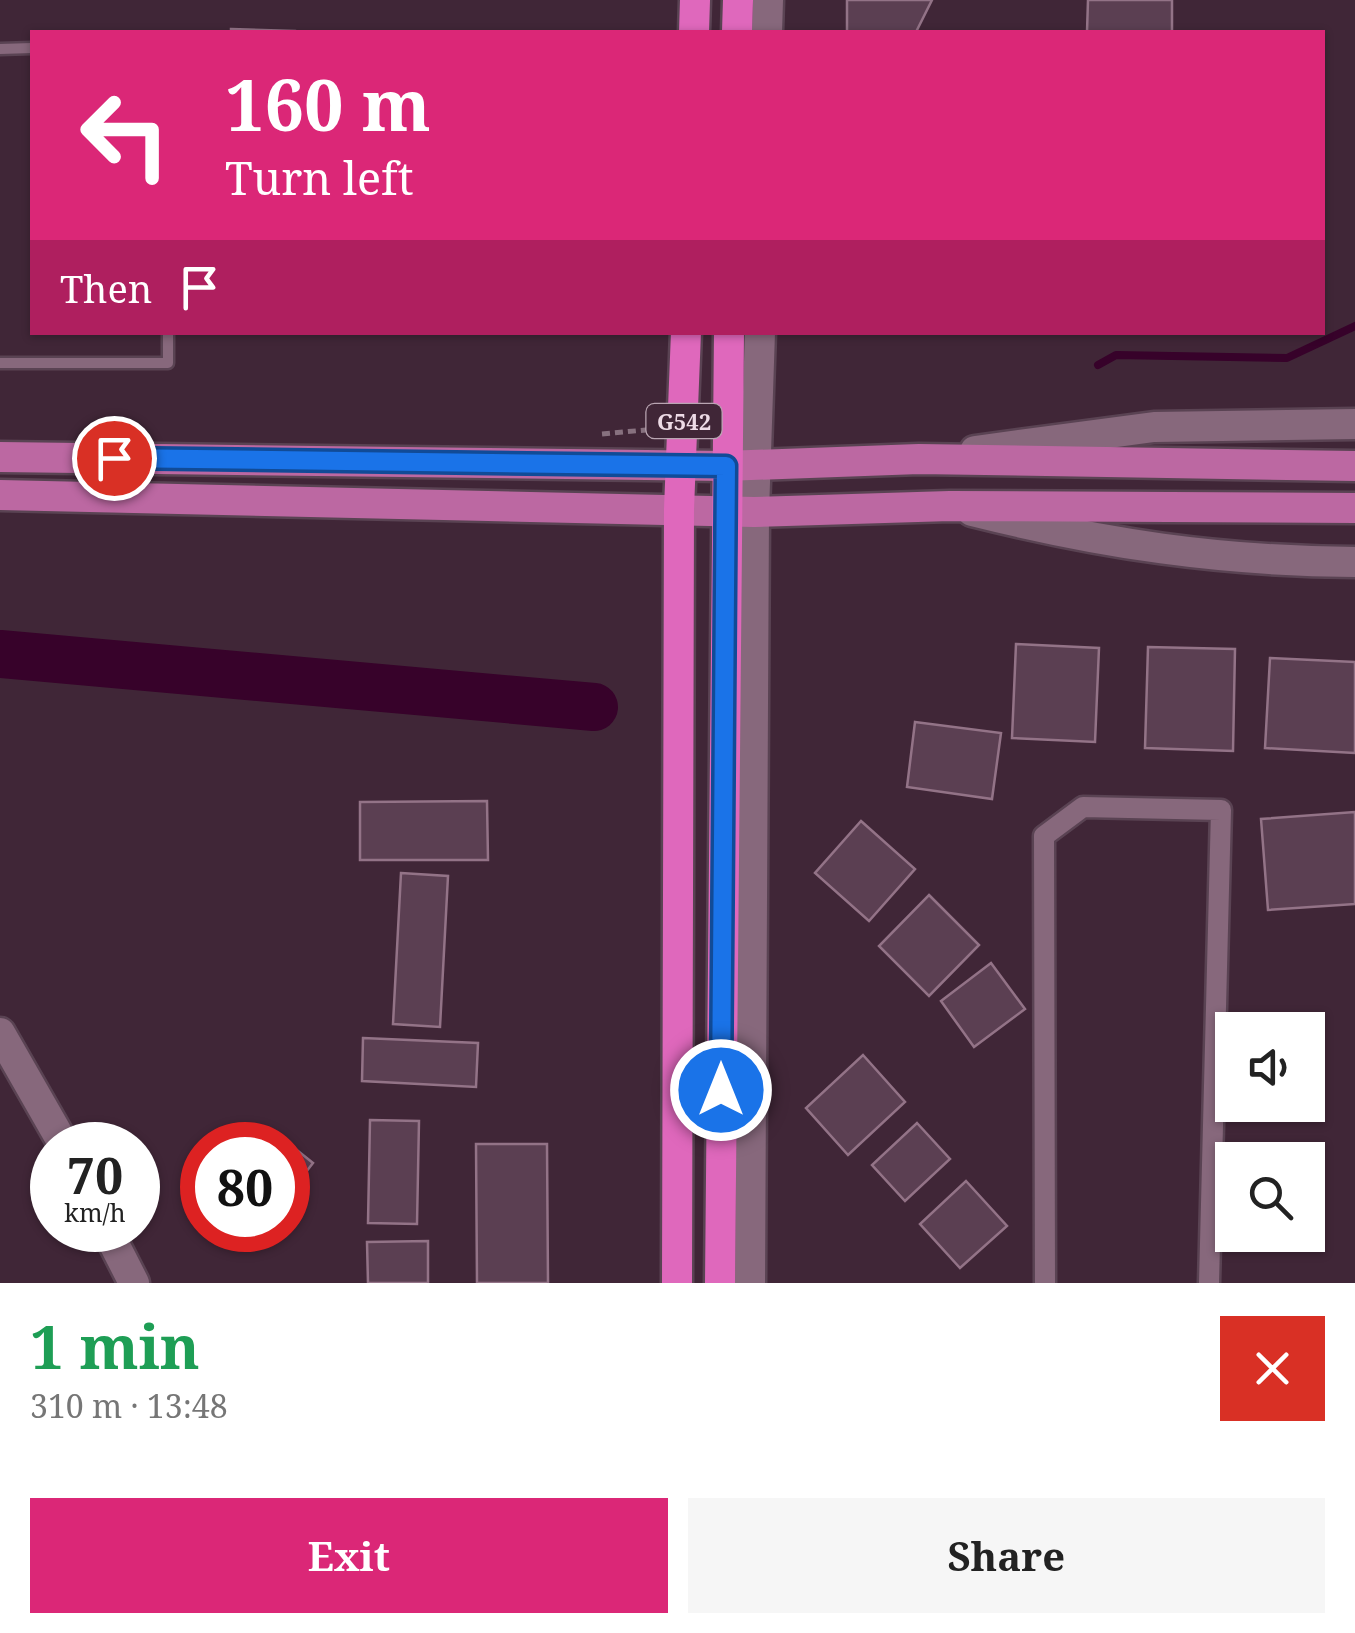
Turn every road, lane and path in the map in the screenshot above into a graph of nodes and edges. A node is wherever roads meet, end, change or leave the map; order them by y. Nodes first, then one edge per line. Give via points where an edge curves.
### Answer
1 (695, 0) edge
2 (738, 0) edge
3 (768, 0) edge
4 (694, 30) edge
5 (737, 30) edge
6 (767, 30) edge
7 (0, 48) edge
8 (30, 48) edge
9 (168, 335) edge
10 (686, 335) edge
11 (729, 335) edge
12 (760, 335) edge
13 (0, 363) edge
14 (1355, 424) edge
15 (0, 457) edge
16 (919, 459) junction
17 (684, 463) junction
18 (756, 465) junction
19 (726, 466) junction
20 (1355, 466) edge
21 (0, 495) edge
22 (950, 506) junction
23 (1355, 508) edge
24 (679, 509) junction
25 (724, 510) junction
26 (754, 512) junction
27 (1355, 562) edge
28 (0, 1033) edge
29 (51, 1122) edge
30 (118, 1252) edge
31 (134, 1283) edge
32 (676, 1283) edge
33 (720, 1283) edge
34 (750, 1283) edge
35 (1045, 1283) edge
36 (1209, 1283) edge

1 - 4 highway
2 - 5 highway
3 - 6 street
7 - 8 lane
9 - 13 lane via 168,363
10 - 17 highway, G542
11 - 19 highway, G542
12 - 18 street
14 - 16 street via 1154,427
15 - 17 main road
16 - 18 main road
16 - 20 main road
17 - 19 main road
17 - 24 highway, G542
18 - 19 main road
18 - 26 street
19 - 25 highway, G542
21 - 24 main road
22 - 23 main road
22 - 26 main road
22 - 27 street via 1096,542 1254,561
24 - 25 main road
24 - 32 highway, G542
25 - 26 main road
25 - 33 highway, G542
26 - 34 street
28 - 29 street
30 - 31 street
35 - 36 street via 1044,836 1083,806 1221,810

